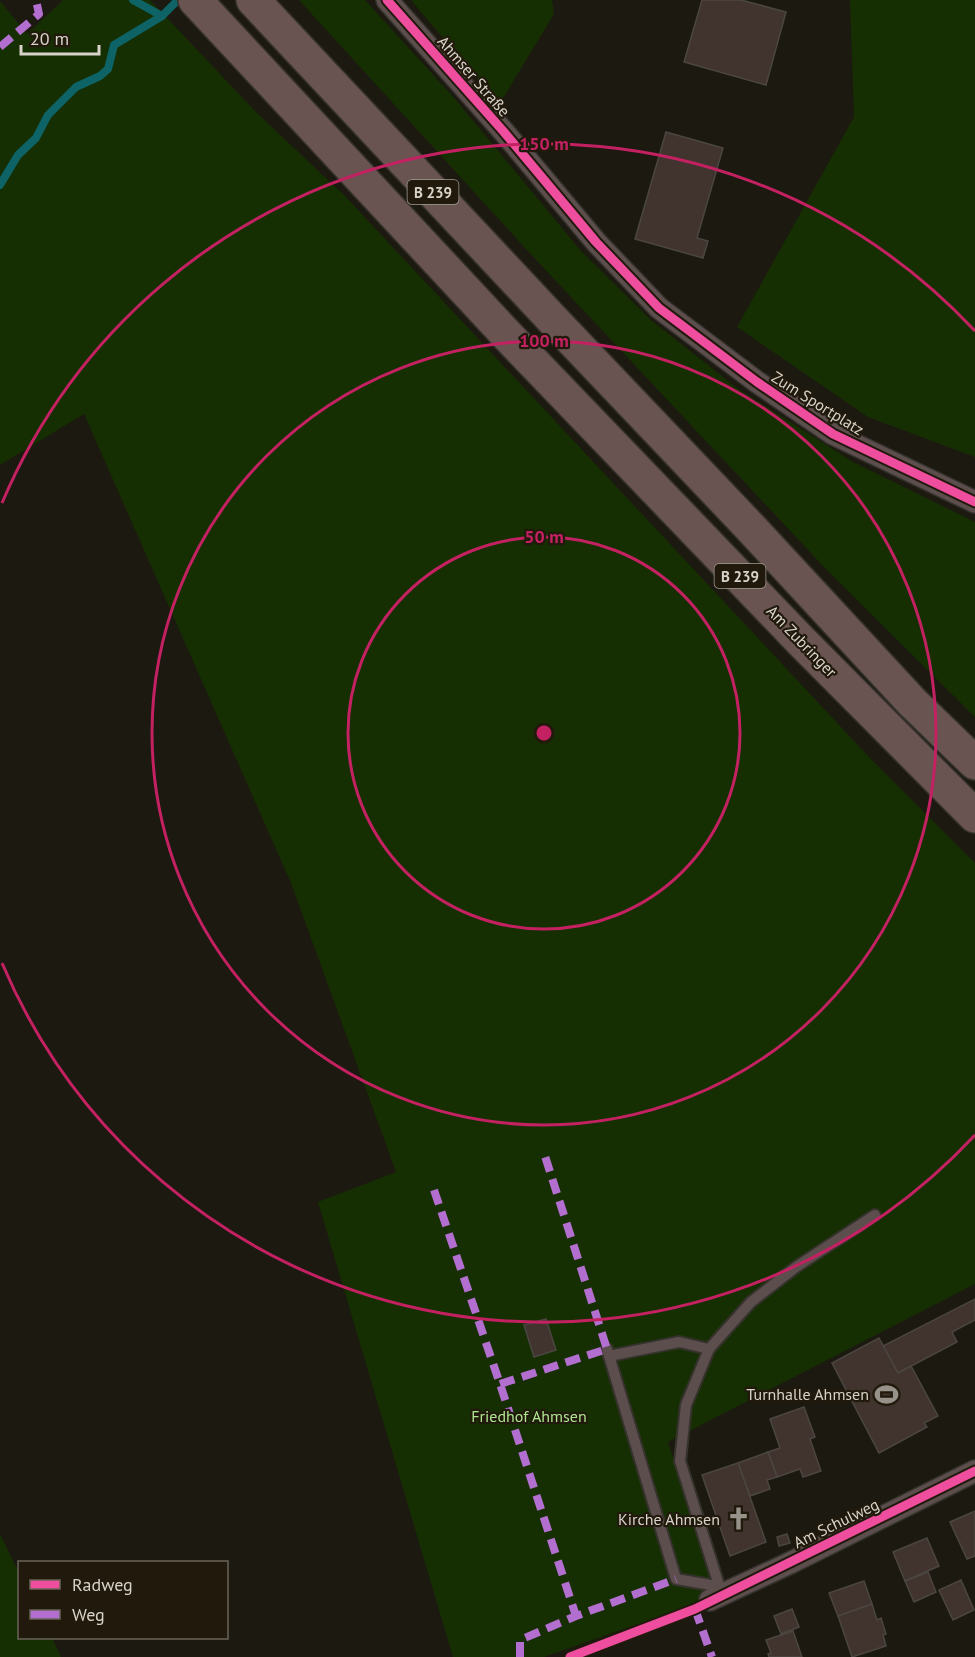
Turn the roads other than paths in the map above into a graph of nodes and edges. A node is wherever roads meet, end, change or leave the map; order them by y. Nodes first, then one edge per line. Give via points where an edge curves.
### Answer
1 (195, 0) edge
2 (253, 0) edge
3 (387, 0) edge
4 (659, 308) joint
5 (975, 502) edge
6 (975, 764) edge
7 (975, 816) edge
8 (875, 1215) dead end
9 (709, 1349) junction
10 (975, 1471) edge
11 (716, 1598) junction

1 - 7 highway, Am Zubringer / B 239 via 506,334
2 - 6 highway, B 239 via 912,702
3 - 4 street, Ahmser Straße via 596,242
4 - 5 street, Zum Sportplatz via 833,434
8 - 9 lane via 796,1267 752,1302
9 - 11 lane via 686,1405 680,1461
9 - 11 lane via 679,1342 608,1353 676,1579 711,1585
10 - 11 street, Am Schulweg

